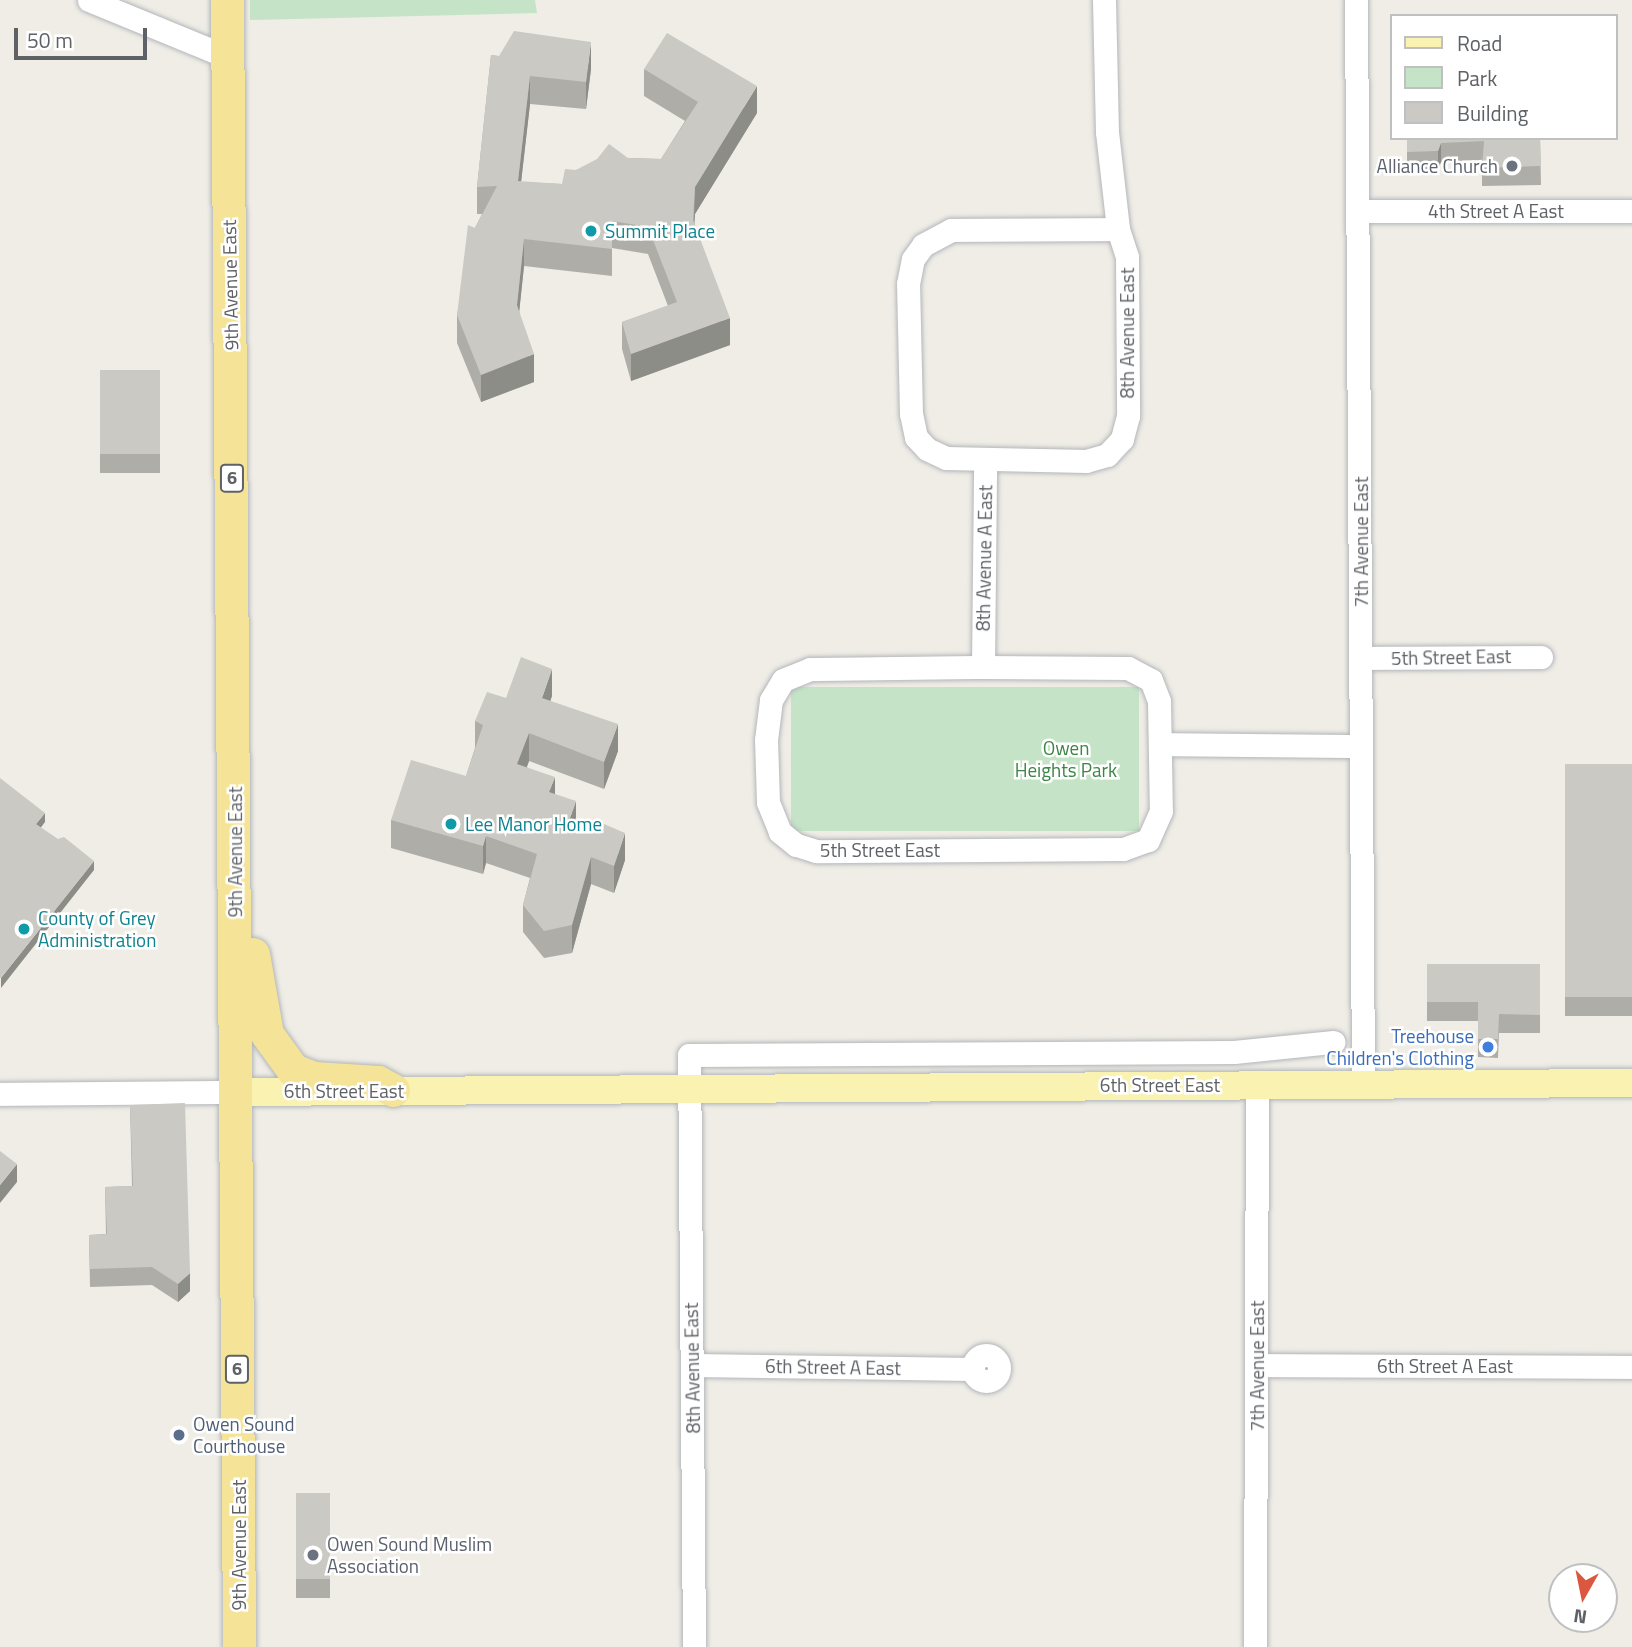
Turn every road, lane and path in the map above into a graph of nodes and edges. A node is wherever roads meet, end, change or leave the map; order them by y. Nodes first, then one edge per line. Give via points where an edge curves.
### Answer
1 (89, 0) edge
2 (228, 0) edge
3 (1104, 0) edge
4 (1356, 0) edge
5 (228, 57) junction
6 (1360, 211) junction
7 (1632, 211) edge
8 (1118, 229) junction
9 (985, 459) junction
10 (1541, 657) dead end
11 (1361, 658) junction
12 (983, 667) junction
13 (1161, 744) junction
14 (1361, 746) junction
15 (236, 898) junction
16 (1333, 1042) dead end
17 (1363, 1083) junction
18 (1632, 1083) edge
19 (1256, 1084) junction
20 (688, 1088) junction
21 (393, 1090) junction
22 (235, 1092) junction
23 (0, 1094) edge
24 (693, 1365) junction
25 (1257, 1365) junction
26 (1632, 1367) edge
27 (972, 1369) dead end
28 (239, 1647) edge
29 (694, 1647) edge
30 (1255, 1647) edge

1 - 5 street
2 - 5 highway, 6
3 - 8 street, 8th Avenue East via 1107,132
4 - 6 street, 7th Avenue East
5 - 15 highway, 9th Avenue East / 6
6 - 7 street, 4th Street A East
6 - 11 street, 7th Avenue East
8 - 9 street, 8th Avenue East via 1127,257 1128,416 1122,439 1107,455 1094,460
8 - 9 street, 8th Avenue A East via 951,230 931,238 913,259 908,298 911,414 916,437 939,457
9 - 12 street, 8th Avenue A East
10 - 11 street, 5th Street East
11 - 14 street, 7th Avenue East
12 - 13 street, 5th Street East via 1128,668 1141,672 1158,695
12 - 13 street, 5th Street East via 810,669 783,680 771,700 766,740 768,802 780,832 796,845 816,851 1129,848 1147,840 1159,823
13 - 14 street
14 - 17 street, 7th Avenue East
15 - 21 highway via 256,966 267,1034 279,1056 293,1070 314,1078 379,1082
15 - 22 highway, 9th Avenue East / 6
16 - 20 street, 6th Street East via 1234,1052 692,1052 687,1060
17 - 18 main road, 6th Street East
17 - 19 main road, 6th Street East
19 - 20 main road, 6th Street East
19 - 25 street, 7th Avenue East
20 - 21 main road, 6th Street East
20 - 24 street, 8th Avenue East
21 - 22 main road, 6th Street East
22 - 23 street, 6th Street East
22 - 28 highway, 9th Avenue East / 6
24 - 27 street, 6th Street A East
24 - 29 street, 8th Avenue East
25 - 26 street, 6th Street A East
25 - 30 street, 7th Avenue East

